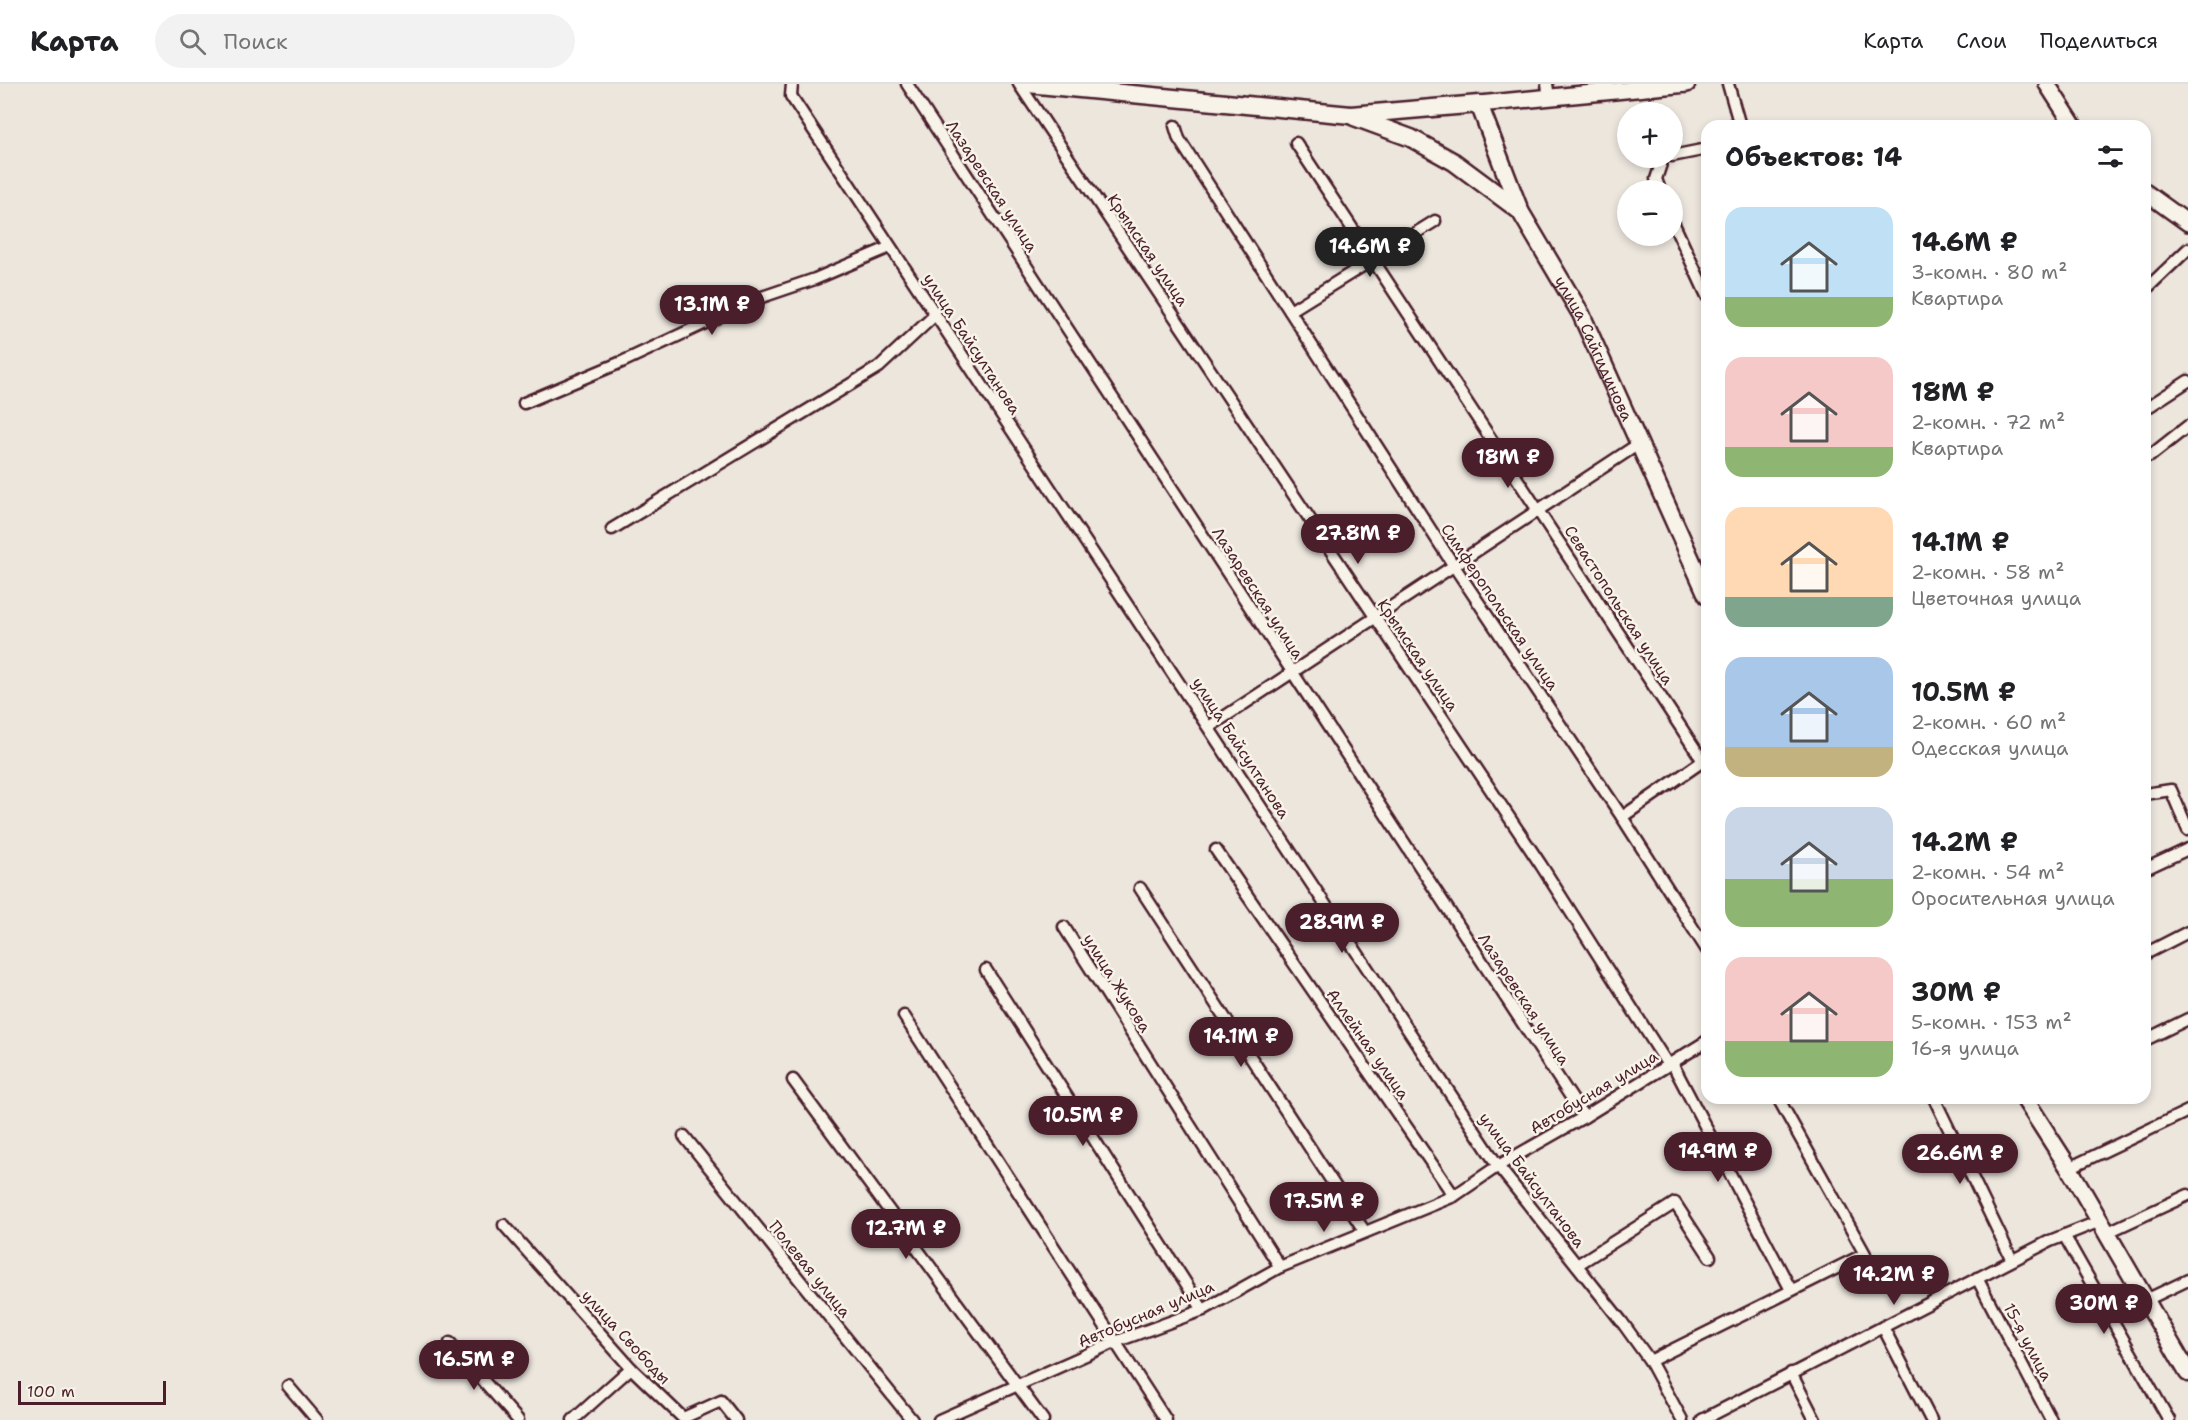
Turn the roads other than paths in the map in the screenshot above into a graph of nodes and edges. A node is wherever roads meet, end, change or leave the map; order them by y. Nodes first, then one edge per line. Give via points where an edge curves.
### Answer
1 (792, 84) edge
2 (907, 84) edge
3 (1019, 84) edge
4 (1028, 84) edge
5 (1686, 84) edge
6 (1728, 84) edge
7 (2047, 84) edge
8 (1548, 91) edge
9 (1479, 104) junction
10 (1351, 115) junction
11 (1738, 120) edge
12 (2070, 120) edge
13 (1175, 126) dead end
14 (1296, 143) dead end
15 (1701, 150) edge
16 (1683, 154) edge
17 (2151, 196) edge
18 (1520, 211) junction
19 (1435, 221) dead end
20 (2188, 223) edge
21 (1683, 244) edge
22 (890, 247) junction
23 (2188, 249) edge
24 (1373, 260) junction
25 (1701, 283) edge
26 (2151, 284) edge
27 (1290, 311) junction
28 (935, 315) junction
29 (2188, 381) edge
30 (524, 403) dead end
31 (2151, 405) edge
32 (2188, 426) edge
33 (1640, 443) junction
34 (2151, 455) edge
35 (1539, 509) junction
36 (612, 529) dead end
37 (1454, 566) junction
38 (1701, 577) edge
39 (1376, 617) junction
40 (1292, 672) junction
41 (1209, 727) junction
42 (1701, 758) edge
43 (1701, 762) edge
44 (2151, 793) edge
45 (1622, 817) junction
46 (2188, 830) edge
47 (2188, 849) edge
48 (1216, 850) dead end
49 (2151, 866) edge
50 (1140, 888) dead end
51 (1064, 927) dead end
52 (2188, 932) edge
53 (1701, 941) edge
54 (2151, 951) edge
55 (986, 970) dead end
56 (904, 1016) dead end
57 (2188, 1020) edge
58 (2151, 1037) edge
59 (1701, 1045) edge
60 (1670, 1064) junction
61 (793, 1080) dead end
62 (1781, 1104) edge
63 (1937, 1104) edge
64 (2028, 1104) edge
65 (2188, 1111) edge
66 (1584, 1117) junction
67 (684, 1136) dead end
68 (1498, 1166) junction
69 (2069, 1168) junction
70 (2188, 1195) edge
71 (1454, 1196) junction
72 (504, 1225) dead end
73 (2103, 1227) junction
74 (1365, 1232) junction
75 (2064, 1235) junction
76 (1710, 1257) dead end
77 (2012, 1260) junction
78 (1577, 1265) junction
79 (1280, 1267) junction
80 (1977, 1278) junction
81 (2188, 1280) edge
82 (1791, 1290) junction
83 (2146, 1300) junction
84 (1203, 1310) junction
85 (1884, 1328) junction
86 (1115, 1342) junction
87 (450, 1343) dead end
88 (1650, 1361) junction
89 (2186, 1366) edge
90 (630, 1368) junction
91 (1791, 1373) junction
92 (288, 1386) dead end
93 (1016, 1387) junction
94 (317, 1420) edge
95 (518, 1420) edge
96 (573, 1420) edge
97 (736, 1420) edge
98 (912, 1420) edge
99 (939, 1420) edge
100 (1043, 1420) edge
101 (1166, 1420) edge
102 (1682, 1420) edge
103 (1702, 1420) edge
104 (1815, 1420) edge
105 (1931, 1420) edge
106 (2052, 1420) edge
107 (2169, 1420) edge

1 - 22 street, улица Байсултанова via 791,96
2 - 40 street, Лазаревская улица
3 - 39 street, Крымская улица
4 - 10 main road
5 - 8 main road
6 - 11 street
7 - 12 main road
8 - 9 main road
9 - 10 main road
9 - 18 main road, улица Сайгидинова
10 - 18 main road via 1411,138 1454,162
13 - 27 street, Симферопольская улица
14 - 24 street, Севастопольская улица
15 - 16 street
17 - 20 main road
18 - 33 main road, улица Сайгидинова via 1581,314
19 - 24 street
21 - 25 street
22 - 28 street, улица Байсултанова
22 - 30 street via 759,298
23 - 26 street
24 - 27 street
24 - 35 street, Севастопольская улица
27 - 37 street, Симферопольская улица
28 - 36 street via 879,367
28 - 41 street, улица Байсултанова
29 - 31 street
32 - 34 street
33 - 35 street
33 - 38 main road, улица Сайгидинова
35 - 37 street
35 - 42 street, Севастопольская улица
37 - 39 street
37 - 45 street, Симферопольская улица
39 - 40 street
39 - 60 street, Крымская улица
40 - 41 street
40 - 66 street, Лазаревская улица
41 - 68 street, улица Байсултанова
43 - 45 street, Севастопольская улица
44 - 46 street via 2171,790
45 - 53 street, Симферопольская улица
47 - 49 street
48 - 71 street, Аллейная улица
50 - 74 street
51 - 79 street, улица Жукова
52 - 54 street
55 - 84 street
56 - 86 street
57 - 58 street
59 - 60 street, Автобусная улица
60 - 66 street, Автобусная улица
60 - 82 street, Крымская улица
61 - 93 street
62 - 82 street via 1865,1254
63 - 77 street
64 - 69 main road
65 - 69 street
66 - 68 street, Автобусная улица
67 - 98 street, Полевая улица
68 - 71 street, Автобусная улица
68 - 78 street, улица Байсултанова
69 - 73 main road
70 - 73 street
71 - 74 street, Автобусная улица
72 - 90 street, улица Свободы
73 - 75 street
73 - 83 main road
74 - 79 street, Автобусная улица
75 - 77 street
75 - 107 street
76 - 78 street via 1675,1203
77 - 80 street
78 - 88 street, улица Байсултанова
79 - 84 street, Автобусная улица
80 - 85 street
80 - 106 street, 15-я улица
81 - 83 street
82 - 88 street
83 - 89 main road
84 - 86 street, Автобусная улица
85 - 91 street
85 - 105 street
86 - 93 street, Автобусная улица
86 - 101 street
87 - 95 street
88 - 102 street, улица Байсултанова
90 - 96 street
90 - 97 street, улица Свободы via 683,1418 721,1401
91 - 103 street
91 - 104 street
92 - 94 street
93 - 99 street, Автобусная улица
93 - 100 street

